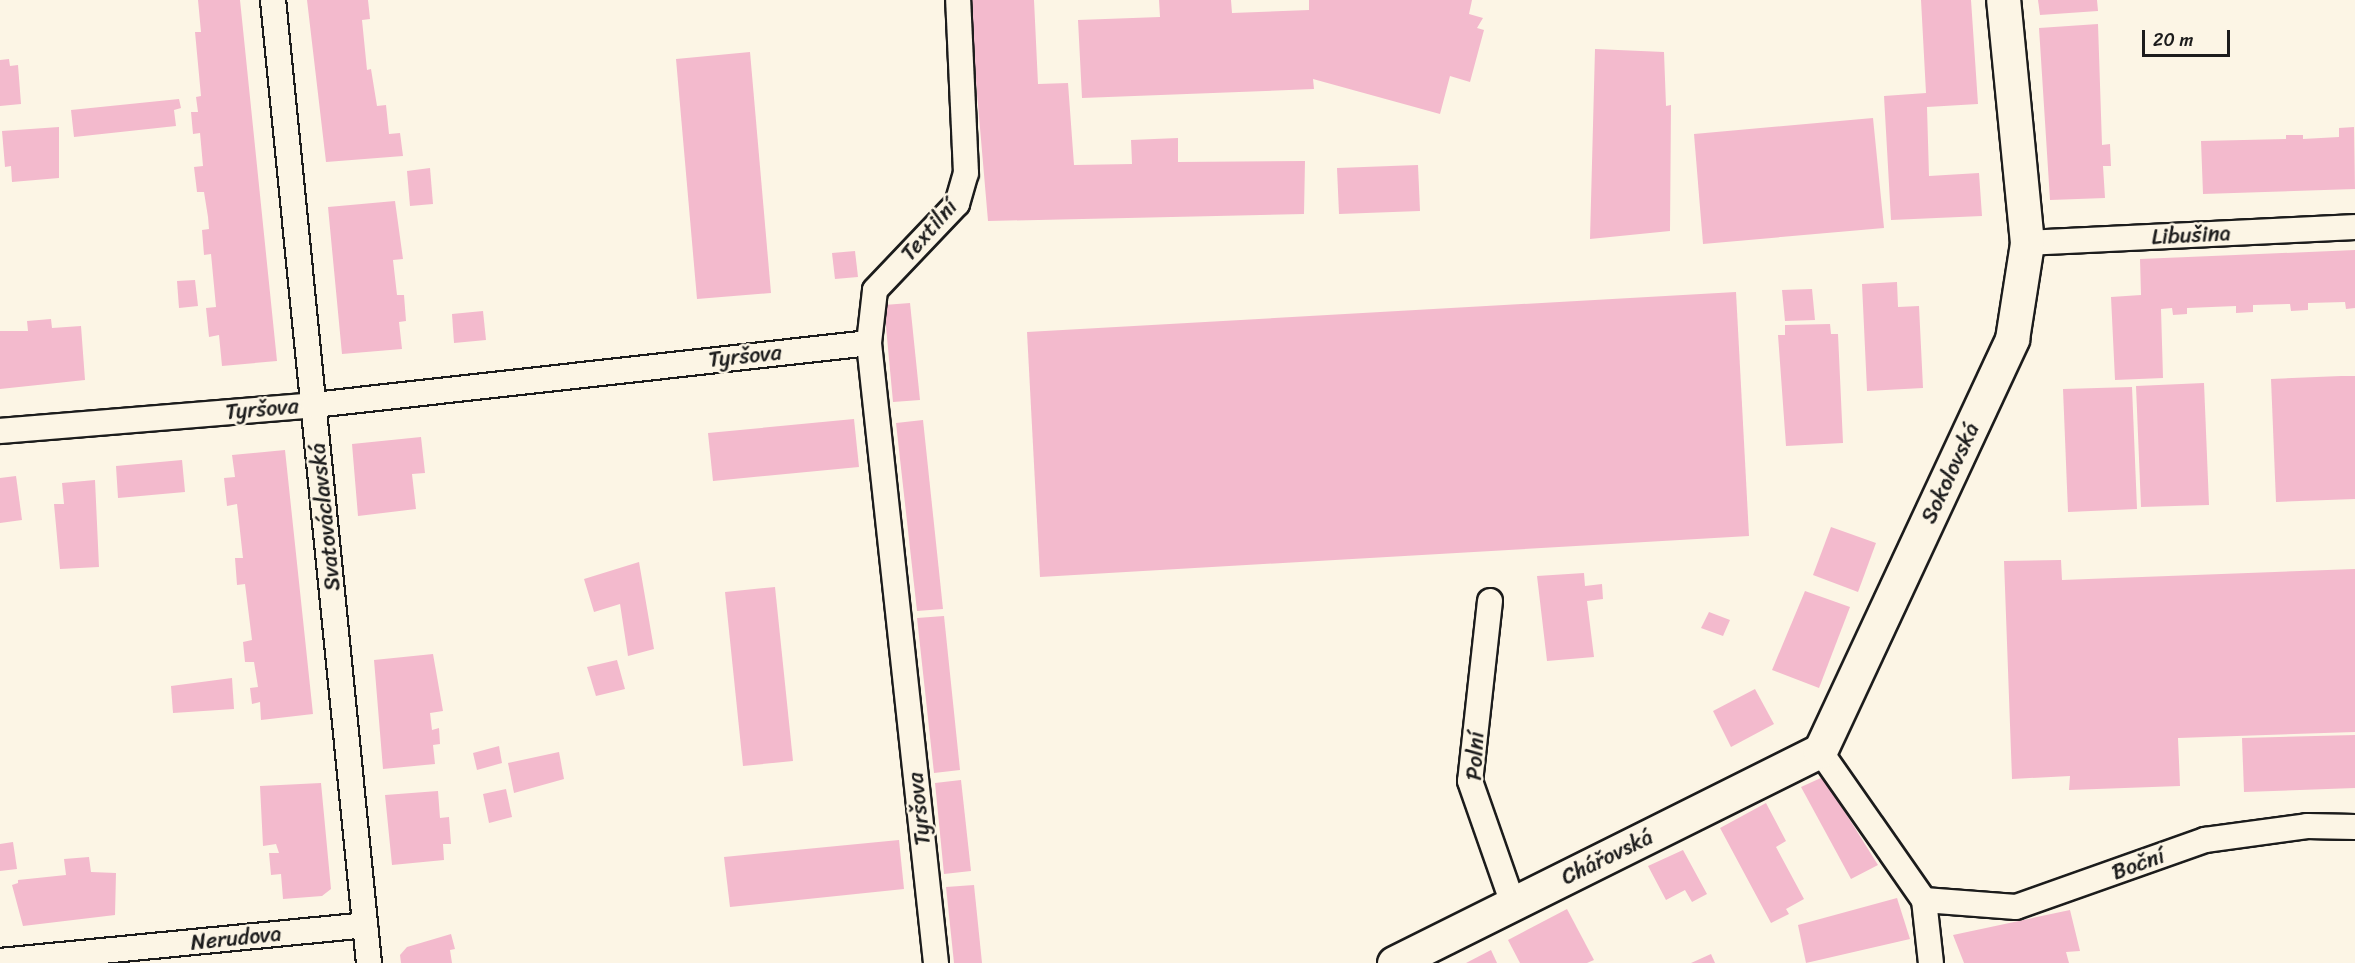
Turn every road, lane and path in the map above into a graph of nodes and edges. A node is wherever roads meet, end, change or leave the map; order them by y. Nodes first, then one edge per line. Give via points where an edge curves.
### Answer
1 (273, 0) edge
2 (958, 0) edge
3 (2003, 0) edge
4 (2355, 227) edge
5 (2027, 243) junction
6 (869, 343) junction
7 (314, 405) junction
8 (0, 431) edge
9 (1490, 601) dead end
10 (1820, 751) junction
11 (2355, 827) edge
12 (1924, 900) junction
13 (1513, 904) junction
14 (365, 925) junction
15 (0, 961) edge
16 (369, 963) edge
17 (936, 963) edge
18 (1394, 963) edge
19 (1931, 963) edge

1 - 7 street, Svatováclavská
2 - 6 street, Textilní via 966,173 957,204 875,290
3 - 5 street, Sokolovská
4 - 5 street, Libušina
5 - 10 street, Sokolovská via 2012,339
6 - 7 street, Tyršova
6 - 17 street, Tyršova
7 - 8 street, Tyršova
7 - 14 street, Svatováclavská
9 - 13 street, Polní via 1470,781
10 - 12 street
10 - 13 street, Chářovská
11 - 12 street, Boční via 2307,826 2205,840 2016,907
12 - 19 street
13 - 18 street, Chářovská
14 - 15 street, Nerudova
14 - 16 street, Svatováclavská

